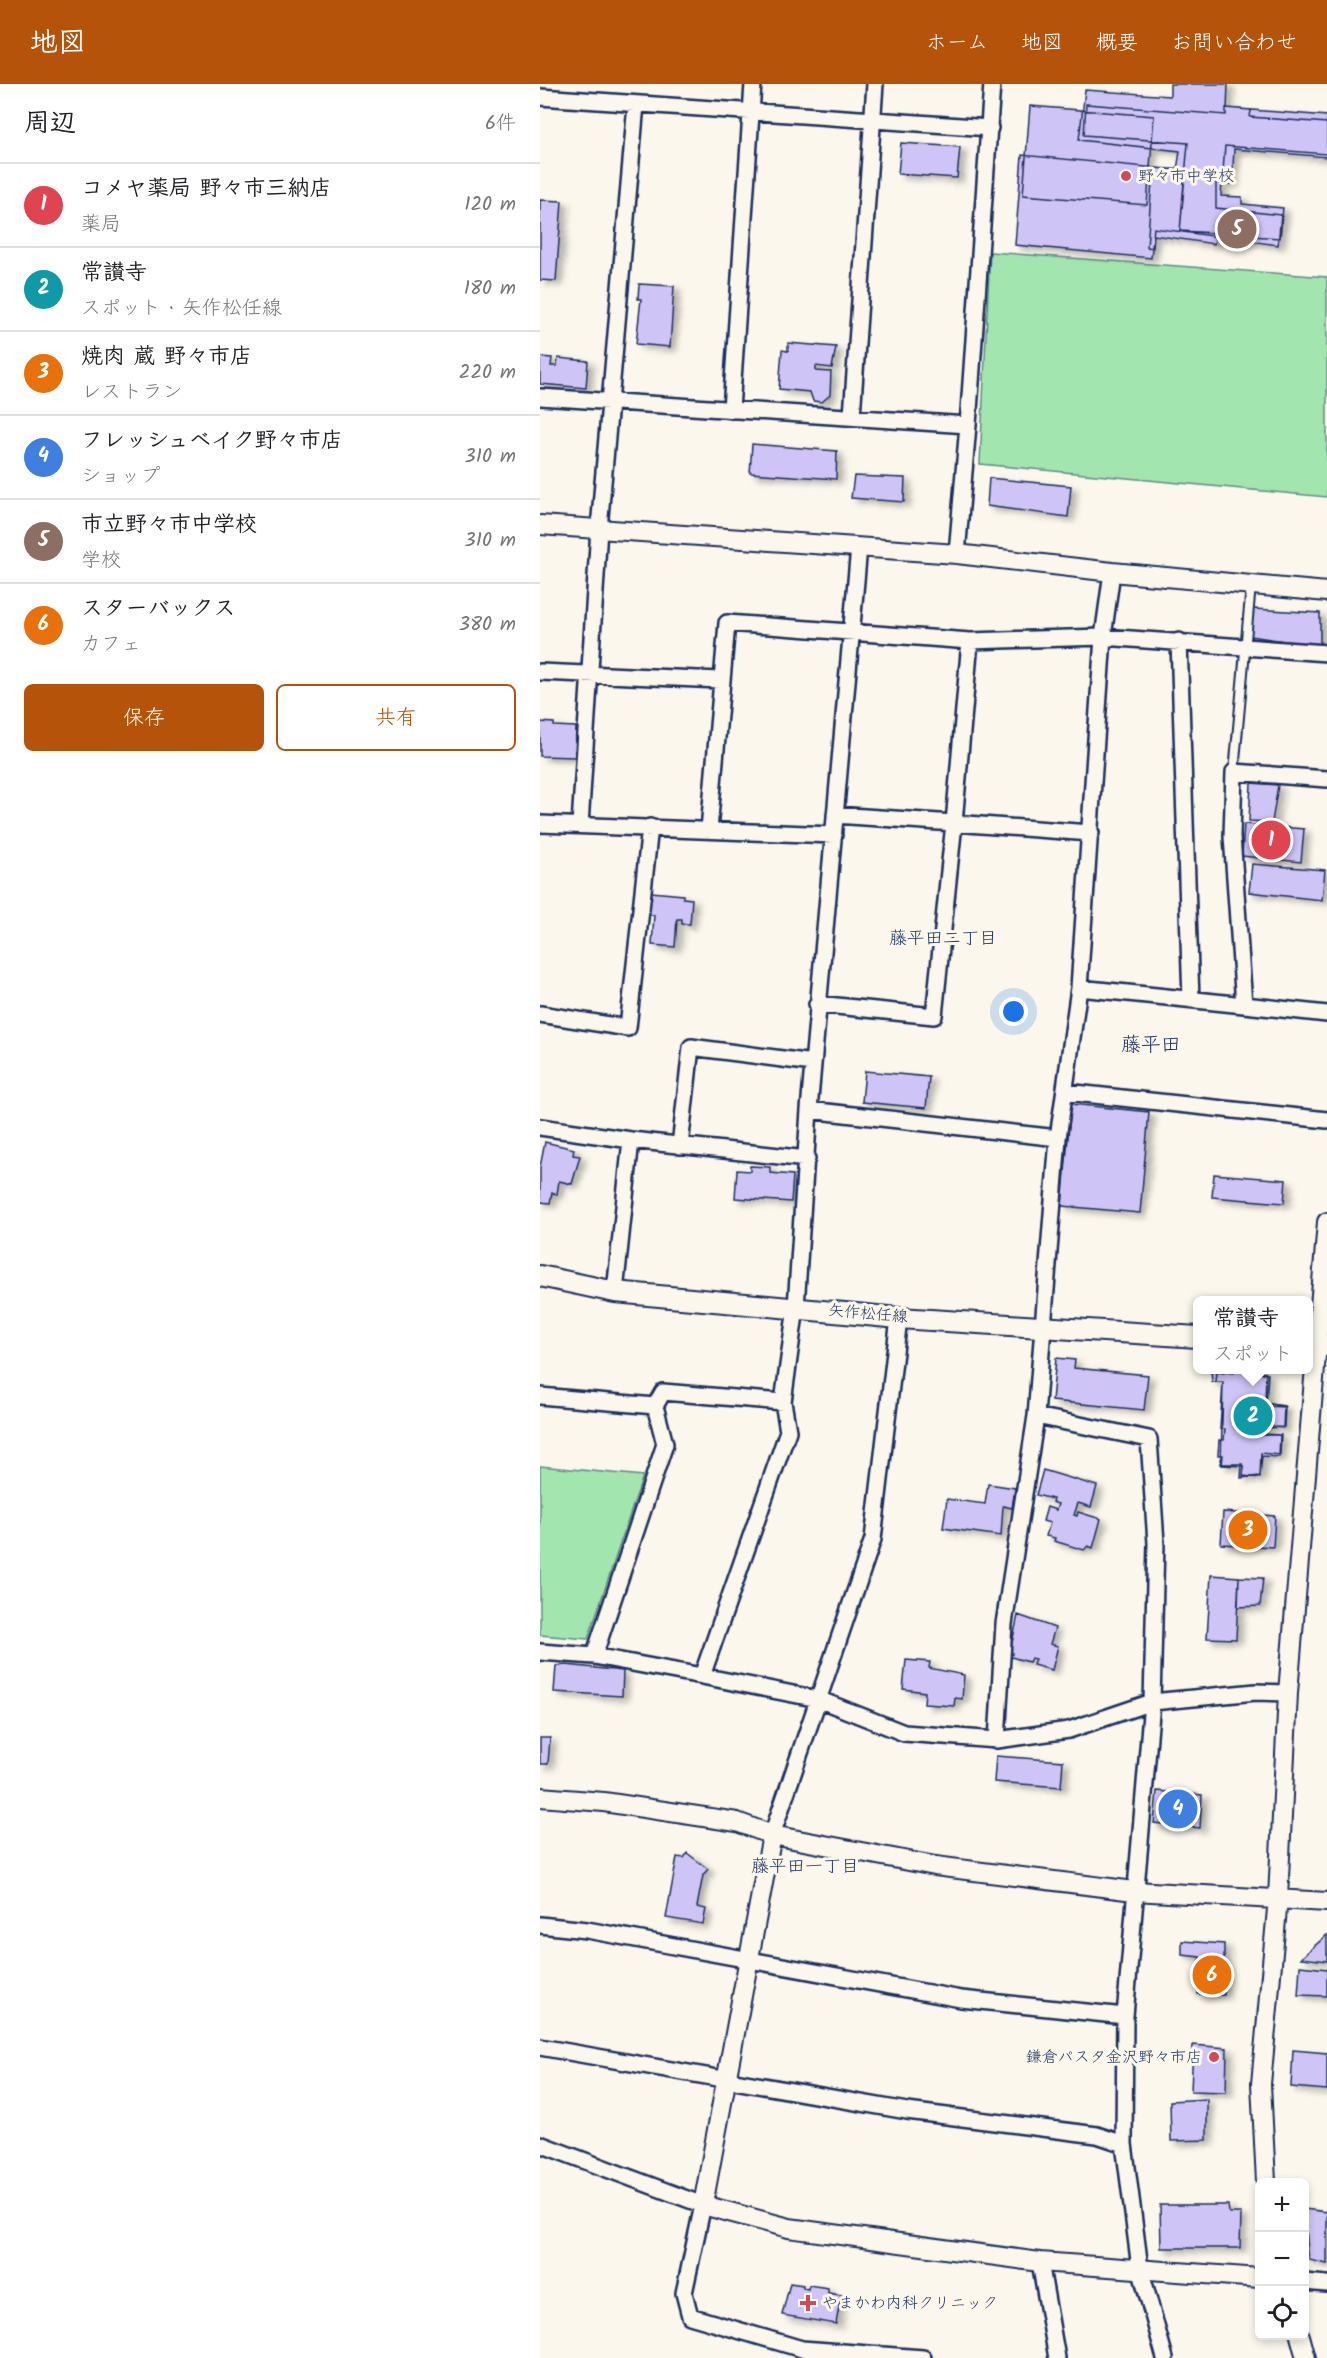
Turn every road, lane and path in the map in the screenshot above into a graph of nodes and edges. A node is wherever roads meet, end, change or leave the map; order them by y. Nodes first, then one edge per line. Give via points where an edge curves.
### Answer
1 (753, 84) edge
2 (875, 84) edge
3 (992, 84) edge
4 (540, 97) edge
5 (636, 104) junction
6 (751, 112) junction
7 (872, 120) junction
8 (990, 128) junction
9 (540, 397) edge
10 (610, 403) junction
11 (731, 410) junction
12 (852, 416) junction
13 (968, 426) junction
14 (540, 525) edge
15 (599, 529) junction
16 (859, 547) junction
17 (957, 554) junction
18 (1112, 572) junction
19 (1251, 585) junction
20 (1327, 592) edge
21 (851, 631) junction
22 (1103, 637) junction
23 (1179, 640) junction
24 (970, 641) junction
25 (1244, 646) junction
26 (1327, 653) edge
27 (540, 672) edge
28 (591, 674) junction
29 (720, 680) junction
30 (1234, 772) junction
31 (1327, 779) edge
32 (835, 815) junction
33 (954, 823) junction
34 (580, 825) junction
35 (540, 827) edge
36 (650, 827) junction
37 (709, 830) junction
38 (1091, 833) junction
39 (834, 835) junction
40 (1078, 988) junction
41 (1191, 1000) junction
42 (817, 1004) junction
43 (1244, 1005) junction
44 (540, 1014) edge
45 (1327, 1014) edge
46 (813, 1063) junction
47 (1065, 1092) junction
48 (809, 1110) junction
49 (1327, 1120) edge
50 (540, 1126) edge
51 (1058, 1138) junction
52 (631, 1140) junction
53 (680, 1146) junction
54 (807, 1159) junction
55 (1327, 1222) edge
56 (540, 1276) edge
57 (615, 1292) junction
58 (796, 1307) junction
59 (899, 1318) junction
60 (1043, 1326) junction
61 (1193, 1337) edge
62 (1318, 1345) edge
63 (540, 1396) edge
64 (783, 1402) junction
65 (655, 1406) junction
66 (1036, 1416) junction
67 (540, 1652) edge
68 (594, 1656) junction
69 (702, 1676) junction
70 (1288, 1693) junction
71 (818, 1699) junction
72 (1152, 1702) junction
73 (997, 1740) junction
74 (540, 1797) edge
75 (772, 1835) junction
76 (1134, 1891) junction
77 (1278, 1898) junction
78 (1327, 1902) edge
79 (540, 1925) edge
80 (747, 1962) junction
81 (1125, 2016) junction
82 (540, 2047) edge
83 (726, 2078) junction
84 (540, 2144) edge
85 (1124, 2144) junction
86 (1266, 2178) edge
87 (702, 2205) junction
88 (1040, 2262) junction
89 (1140, 2268) junction
90 (1255, 2278) edge
91 (1309, 2282) edge
92 (1327, 2284) edge
93 (1301, 2340) edge
94 (923, 2358) edge
95 (1057, 2358) edge
96 (1165, 2358) edge
97 (1306, 2358) edge

1 - 6 street
2 - 7 street
3 - 8 street
4 - 5 street
5 - 6 street
5 - 10 street
6 - 7 street
6 - 11 street
7 - 8 street
7 - 12 street
8 - 13 street
9 - 10 street
10 - 11 street
10 - 15 street
11 - 12 street
12 - 13 street
13 - 17 street
14 - 15 street
15 - 16 street
15 - 28 street
16 - 17 street
16 - 21 street
17 - 18 street
18 - 19 street
18 - 22 street
19 - 20 street
19 - 25 lane
21 - 24 street
21 - 29 street via 727,623
21 - 32 street
22 - 23 street
22 - 24 street
22 - 38 street
23 - 25 street
23 - 41 street
24 - 33 street
25 - 26 street
25 - 30 lane
27 - 28 street
28 - 29 street
28 - 34 street
29 - 37 street
30 - 31 street
30 - 43 street via 1232,836
32 - 33 street
32 - 39 street
33 - 38 street
33 - 42 street via 934,1016
34 - 35 street
34 - 36 street
36 - 37 street
36 - 44 street via 628,1028
37 - 39 street
38 - 40 street
39 - 42 street
40 - 41 street
40 - 47 street
41 - 43 street
42 - 46 street
43 - 45 street
46 - 48 street
46 - 53 street via 691,1047
47 - 49 street
47 - 51 street
48 - 51 street
48 - 54 street
50 - 52 street
51 - 60 street
52 - 53 street
52 - 57 street
53 - 54 street
54 - 58 street
55 - 62 street
56 - 57 main road, 矢作松任線
57 - 58 main road, 矢作松任線
58 - 59 main road, 矢作松任線
58 - 64 street
59 - 60 main road, 矢作松任線
59 - 71 street via 873,1539
60 - 61 main road, 矢作松任線
60 - 66 street
62 - 70 street
63 - 65 street
64 - 65 street via 663,1392
64 - 69 street via 788,1431
65 - 68 street via 665,1444
66 - 72 street via 1149,1439 1156,1543
66 - 73 street via 1004,1624
67 - 68 street
68 - 69 street
69 - 71 street
70 - 72 street via 1256,1692
70 - 77 street
71 - 73 street via 904,1733
71 - 75 street
72 - 73 street via 1069,1730
72 - 76 street
74 - 75 street via 737,1822
75 - 76 street via 935,1866
75 - 80 street
76 - 77 street
76 - 81 street
77 - 78 street
77 - 86 street via 1262,2084
79 - 80 street via 588,1930
80 - 81 street via 961,1999
80 - 83 street
81 - 85 street
82 - 83 street
83 - 85 street via 908,2111 1097,2135
83 - 87 street
84 - 87 street
85 - 89 street
87 - 88 street via 789,2228
87 - 94 street via 684,2293 690,2316 802,2349
88 - 89 street
88 - 95 street
89 - 90 street
89 - 96 street
91 - 92 street
93 - 97 street

